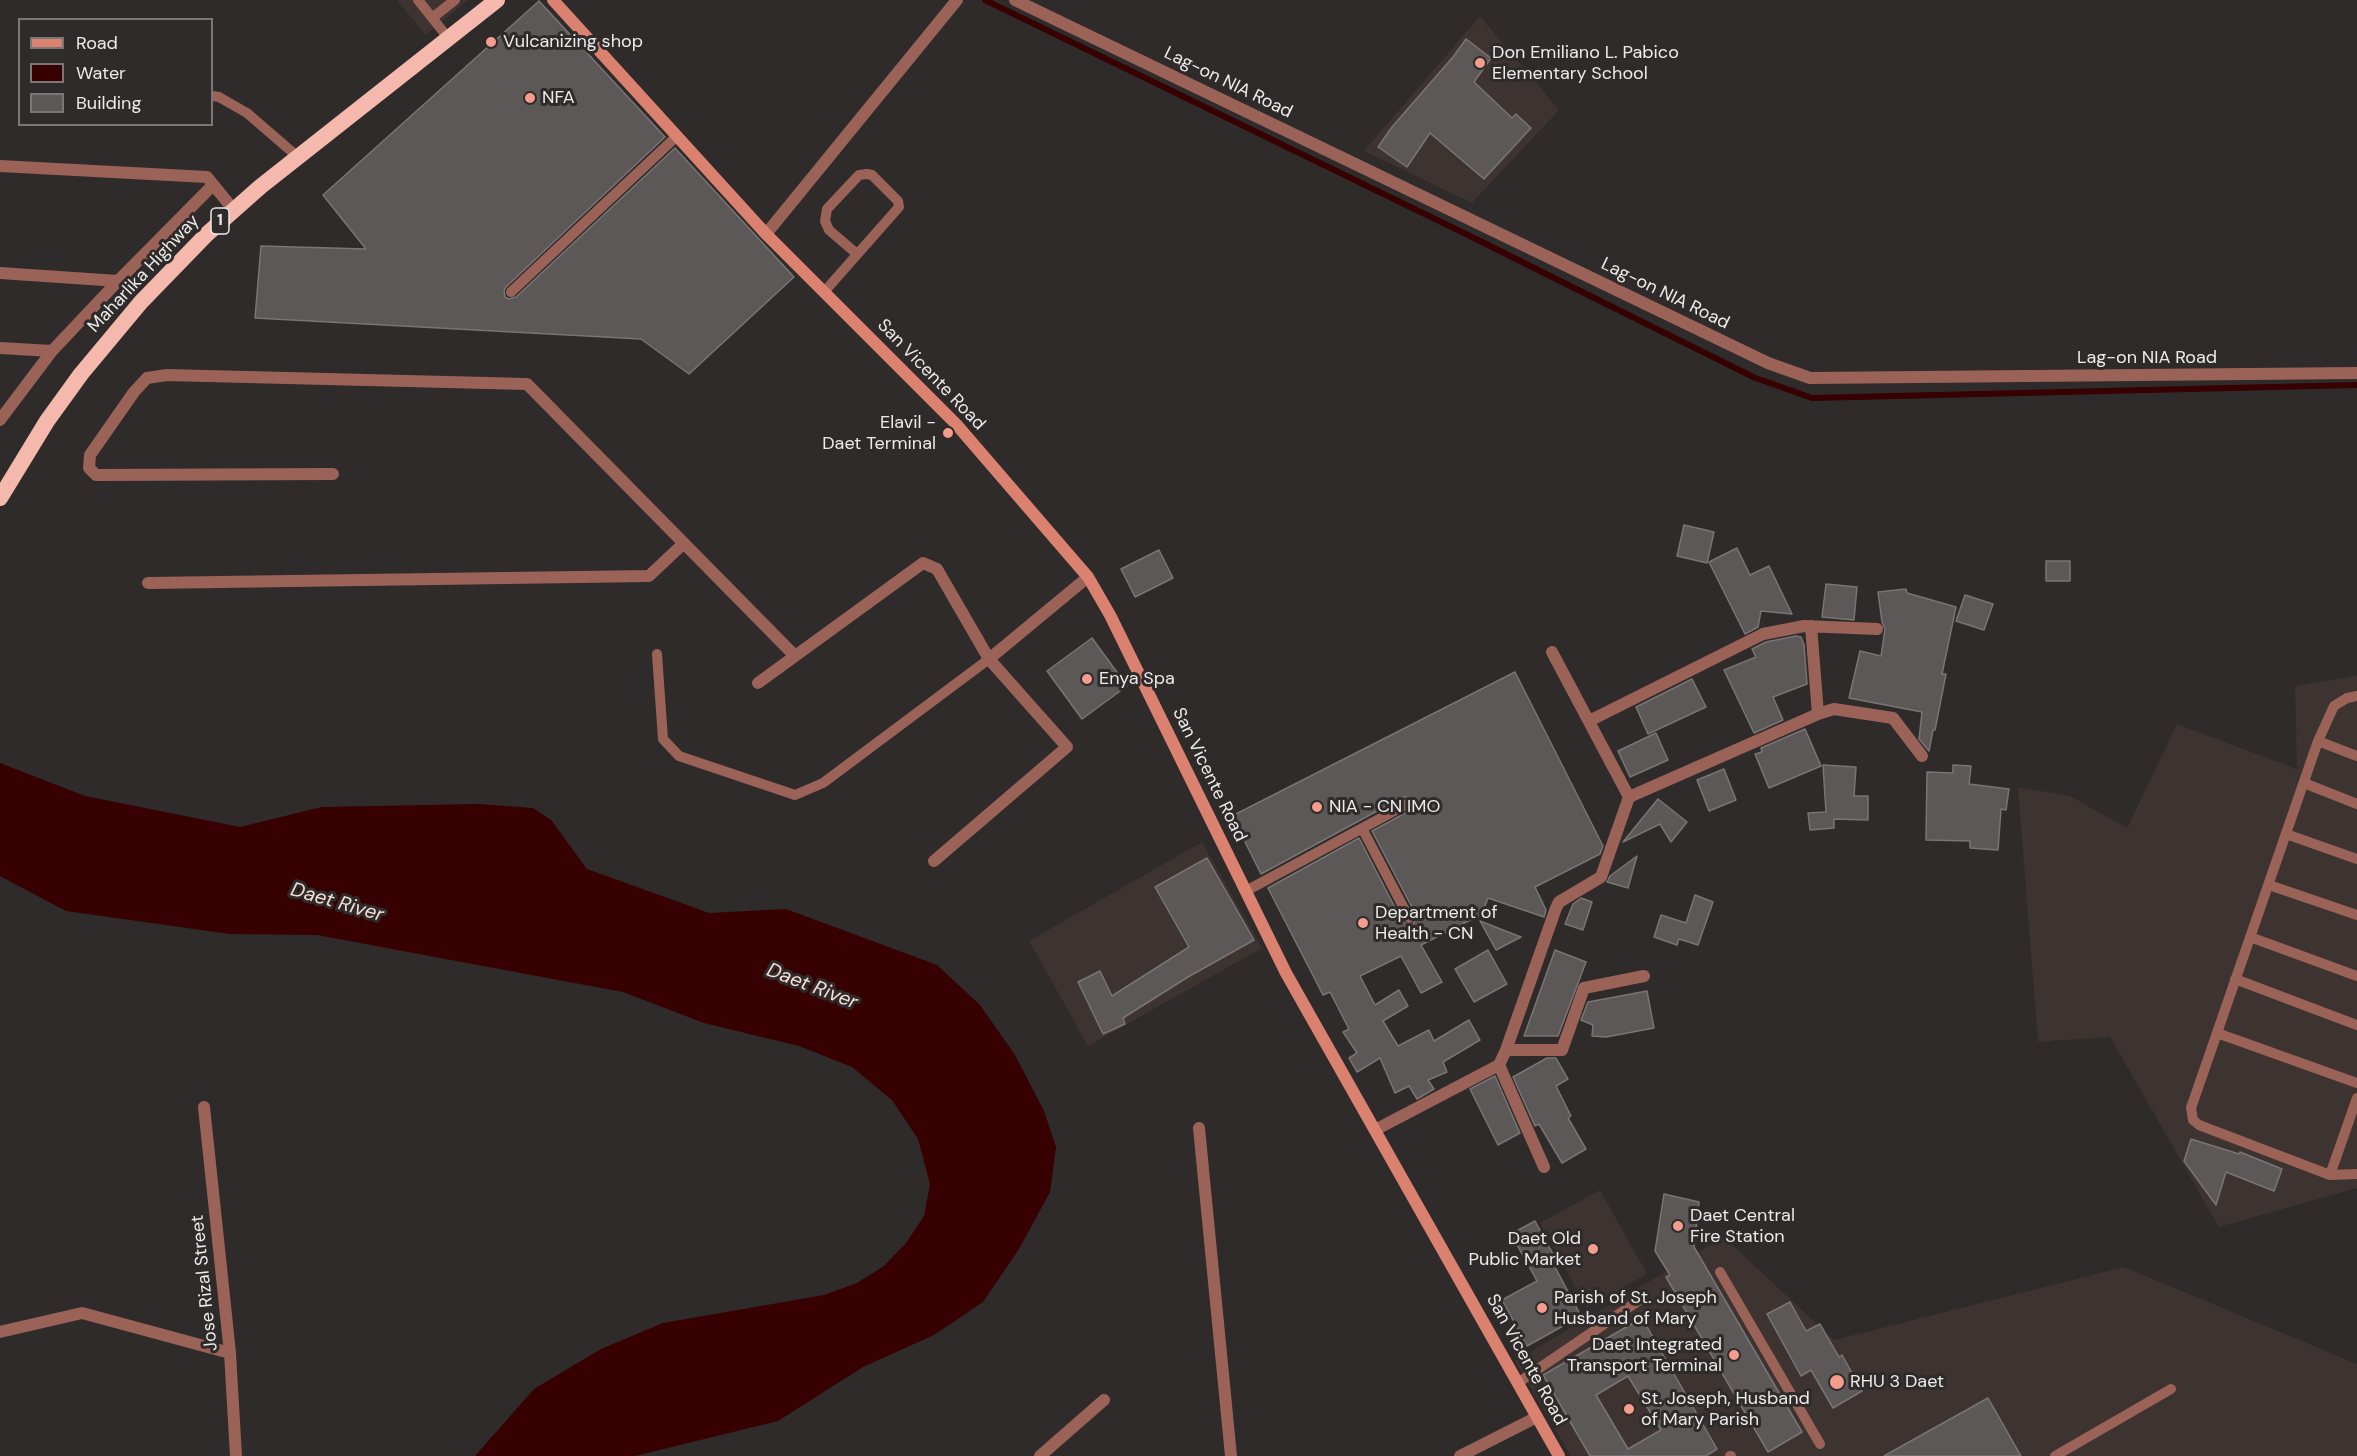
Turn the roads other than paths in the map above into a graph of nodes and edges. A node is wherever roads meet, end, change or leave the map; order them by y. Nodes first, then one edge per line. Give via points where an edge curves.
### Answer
1 (418, 0) edge
2 (455, 0) edge
3 (497, 0) edge
4 (553, 0) edge
5 (957, 0) edge
6 (1015, 0) edge
7 (432, 18) junction
8 (448, 39) junction
9 (213, 96) edge
10 (677, 136) junction
11 (298, 157) junction
12 (0, 166) edge
13 (212, 186) junction
14 (233, 209) junction
15 (766, 234) junction
16 (857, 254) junction
17 (0, 273) edge
18 (118, 281) junction
19 (511, 292) dead end
20 (824, 292) junction
21 (0, 348) edge
22 (52, 351) junction
23 (2357, 374) edge
24 (0, 420) edge
25 (333, 474) dead end
26 (0, 498) edge
27 (684, 543) junction
28 (1088, 577) junction
29 (148, 583) dead end
30 (1811, 626) junction
31 (1877, 629) dead end
32 (1552, 652) dead end
33 (657, 654) dead end
34 (795, 656) junction
35 (989, 659) junction
36 (758, 683) dead end
37 (2354, 699) edge
38 (1818, 714) junction
39 (1589, 721) junction
40 (2318, 741) junction
41 (1922, 756) dead end
42 (2357, 756) edge
43 (2304, 783) junction
44 (1629, 796) junction
45 (1407, 804) dead end
46 (2357, 804) edge
47 (1362, 828) junction
48 (2286, 834) junction
49 (2357, 859) edge
50 (934, 861) dead end
51 (2268, 885) junction
52 (1246, 891) junction
53 (2357, 915) edge
54 (1409, 918) dead end
55 (2250, 937) junction
56 (1644, 976) dead end
57 (2357, 976) edge
58 (2235, 980) junction
59 (2357, 1026) edge
60 (2217, 1033) junction
61 (1506, 1050) junction
62 (1498, 1065) junction
63 (2357, 1083) edge
64 (2357, 1098) edge
65 (204, 1107) dead end
66 (1199, 1128) dead end
67 (1375, 1130) junction
68 (1544, 1167) dead end
69 (2330, 1174) junction
70 (2357, 1174) edge
71 (1720, 1272) dead end
72 (1644, 1298) dead end
73 (0, 1332) edge
74 (230, 1353) junction
75 (1519, 1382) junction
76 (2171, 1389) dead end
77 (1104, 1400) dead end
78 (1537, 1417) junction
79 (1820, 1444) dead end
80 (236, 1456) edge
81 (1040, 1456) edge
82 (1231, 1456) edge
83 (1460, 1456) edge
84 (1559, 1456) edge
85 (2055, 1456) edge

1 - 7 lane
2 - 7 lane
3 - 8 highway, Maharlika Highway / 1
4 - 10 main road, San Vicente Road
5 - 15 street
6 - 23 street, Lag-on NIA Road via 1757,358 1810,378
7 - 8 lane
8 - 11 highway, Maharlika Highway / 1
9 - 11 lane via 247,112
10 - 15 main road, San Vicente Road
10 - 19 lane
11 - 14 highway, Maharlika Highway / 1
12 - 13 street via 207,177
13 - 14 street
13 - 18 street
14 - 26 highway, Maharlika Highway / 1 via 104,345 47,421
15 - 20 main road, San Vicente Road
16 - 16 lane via 829,230 825,221 827,209 860,175 867,174 898,201 899,207
16 - 20 lane
17 - 18 street
18 - 22 street
20 - 28 main road, San Vicente Road via 956,424
21 - 22 street
22 - 24 street
25 - 27 street via 96,475 89,468 90,454 147,378 527,384
27 - 29 street via 649,576
27 - 34 street
28 - 35 street
28 - 52 main road, San Vicente Road
30 - 31 street
30 - 38 street
30 - 39 street via 1763,634
32 - 39 street
33 - 35 lane via 663,739 679,756 795,795 822,783
34 - 35 street via 923,563 937,569
34 - 36 street
35 - 50 street via 1067,747
37 - 40 lane via 2334,706
38 - 41 street via 1834,709 1893,718
38 - 44 street
39 - 44 street
40 - 42 lane
40 - 43 lane
43 - 46 lane
43 - 48 lane
44 - 61 street via 1601,877 1559,902 1556,908
45 - 47 lane
47 - 52 lane
47 - 54 lane
48 - 49 lane
48 - 51 lane
51 - 53 lane
51 - 55 lane
52 - 67 main road, San Vicente Road via 1286,973
55 - 57 lane
55 - 58 lane
56 - 61 street via 1584,988 1562,1050
58 - 59 lane
58 - 60 lane
60 - 63 lane
60 - 69 lane via 2191,1108 2193,1120
61 - 62 street
62 - 67 street
62 - 68 street
64 - 69 lane
65 - 74 street, Jose Rizal Street
66 - 82 street
67 - 75 main road, San Vicente Road
69 - 70 lane
71 - 79 lane
72 - 75 lane
73 - 74 street via 82,1313
74 - 80 street, Jose Rizal Street
75 - 78 main road, San Vicente Road
76 - 85 lane
77 - 81 street
78 - 83 street
78 - 84 main road, San Vicente Road

